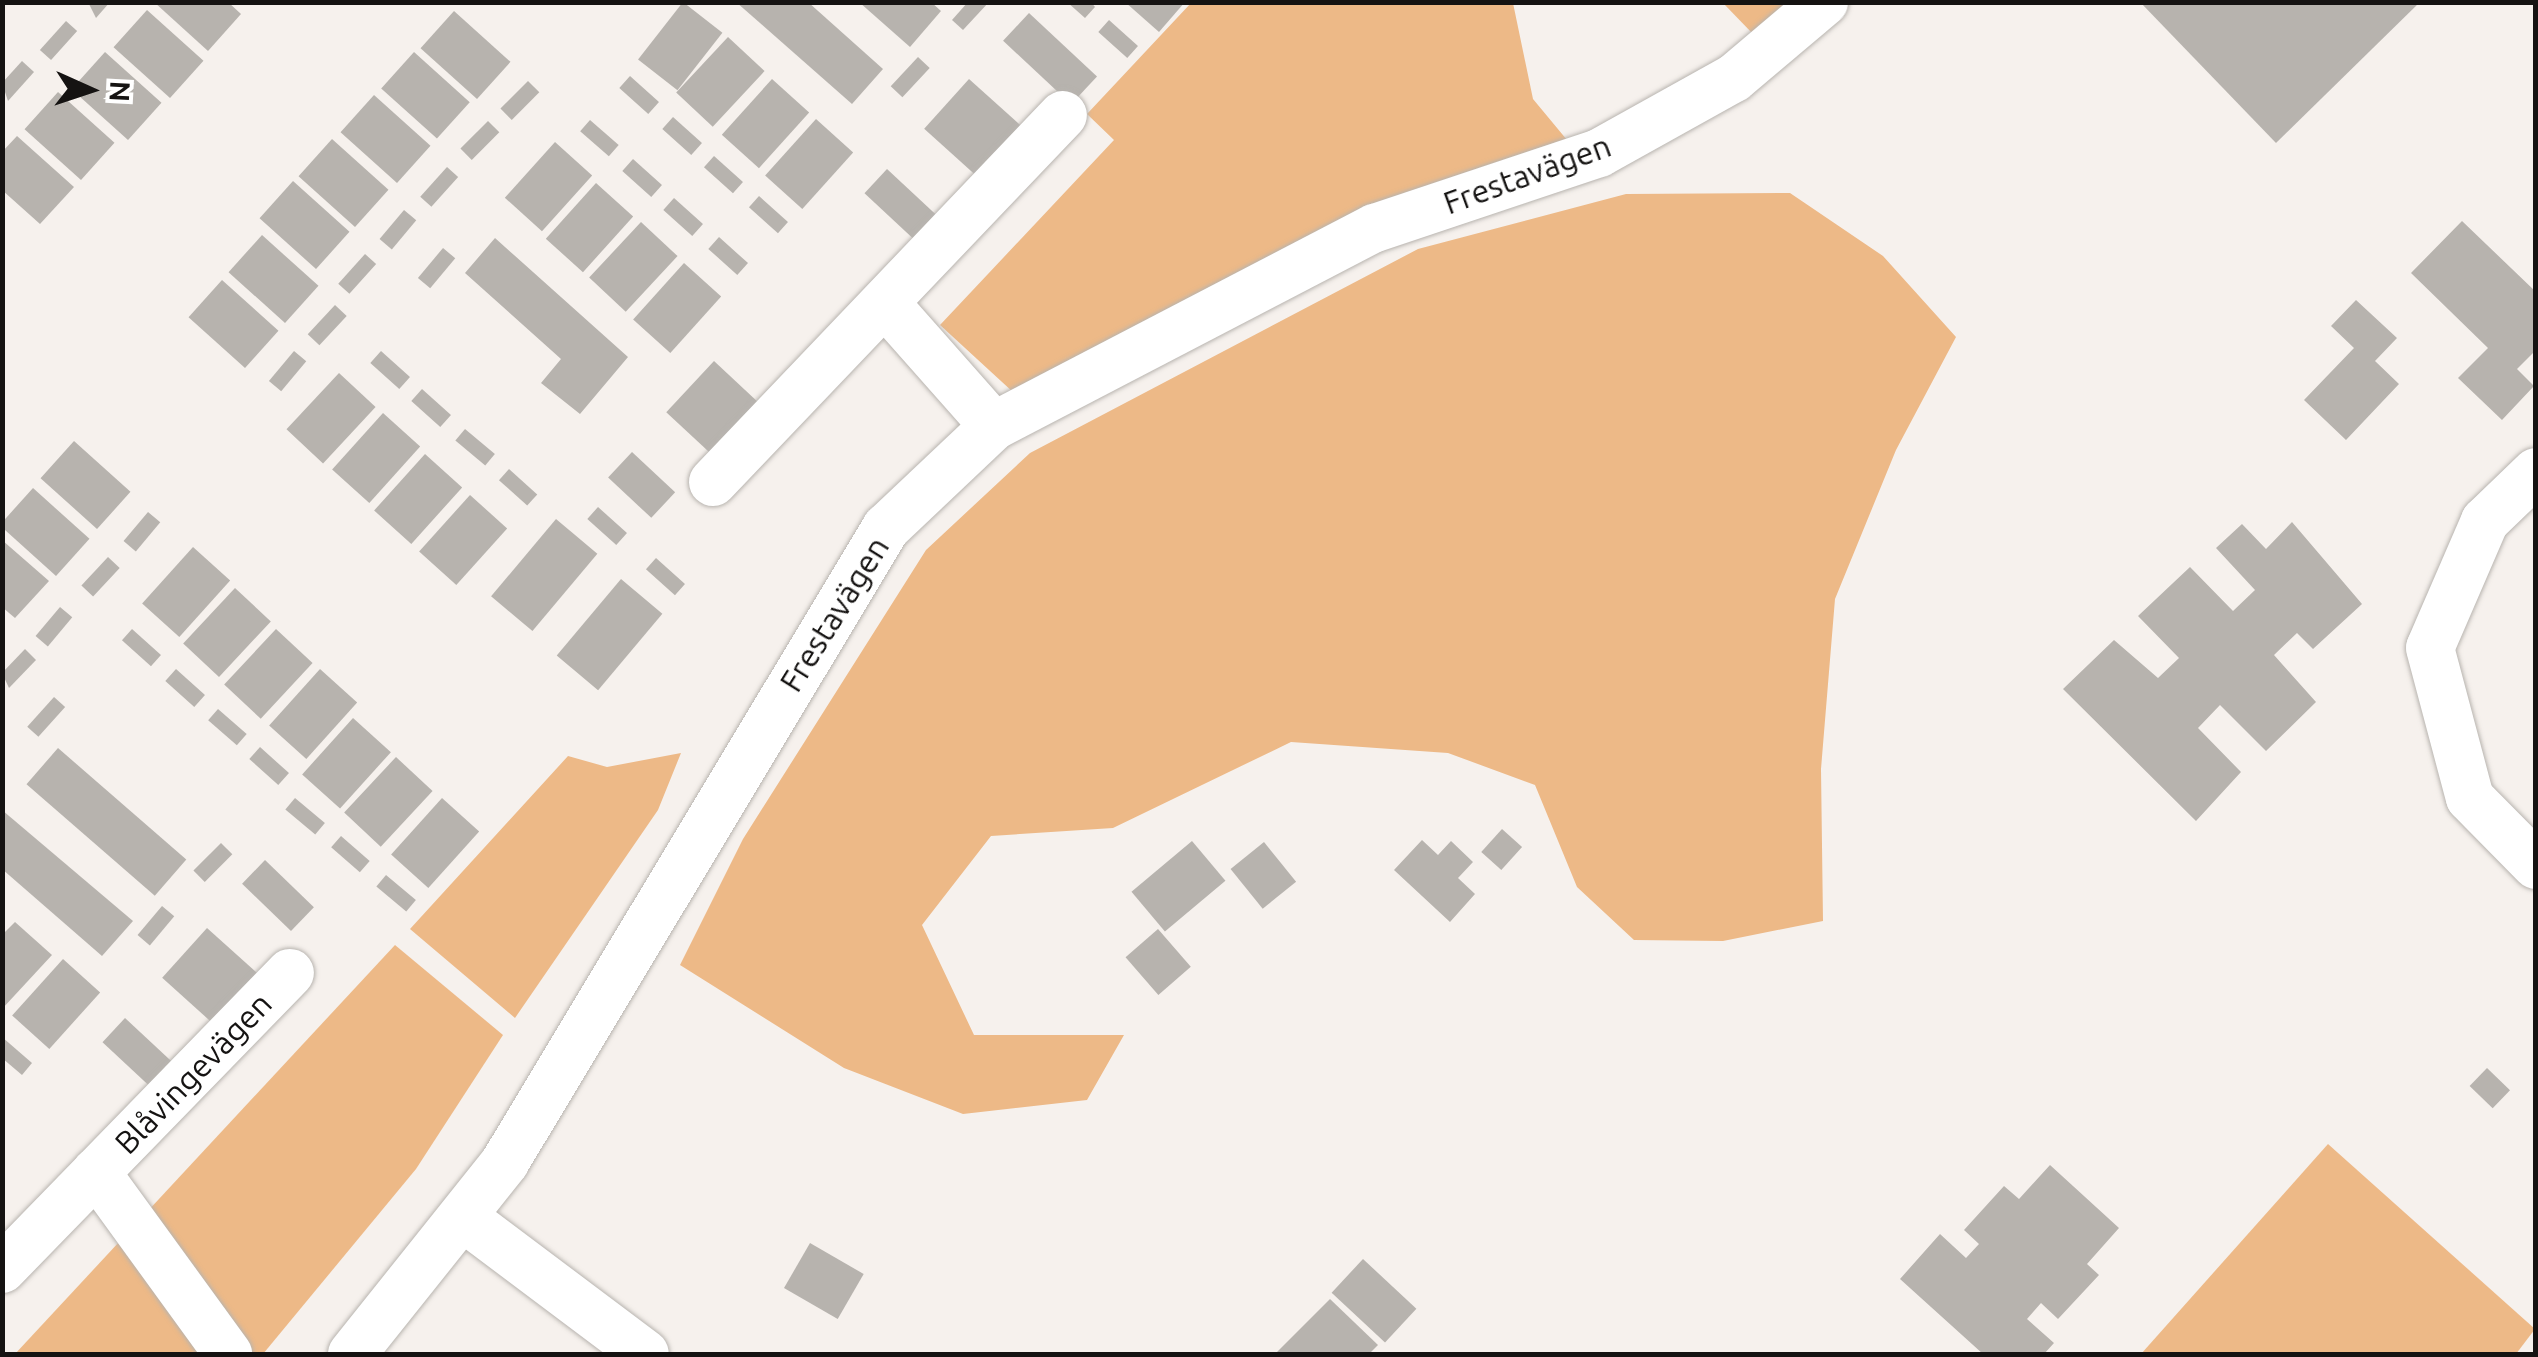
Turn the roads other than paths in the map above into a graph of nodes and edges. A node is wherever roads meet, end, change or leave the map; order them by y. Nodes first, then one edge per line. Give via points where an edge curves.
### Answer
1 (1824, 2) edge
2 (1064, 114) dead end
3 (885, 302) junction
4 (994, 426) junction
5 (2536, 472) edge
6 (713, 482) dead end
7 (2536, 865) edge
8 (290, 973) dead end
9 (96, 1172) junction
10 (464, 1218) junction
11 (2, 1270) edge
12 (228, 1354) edge
13 (352, 1354) edge
14 (645, 1354) edge

1 - 4 street, Frestavägen via 1734,78 1599,153 1375,228
2 - 3 street
3 - 4 street
3 - 6 street
4 - 10 street, Frestavägen via 886,528 635,954
5 - 7 street via 2484,521 2430,648 2470,798
8 - 9 street, Blåvingevägen
9 - 11 street, Blåvingevägen
9 - 12 street, Blåvingevägen
10 - 13 street, Frestavägen
10 - 14 street

